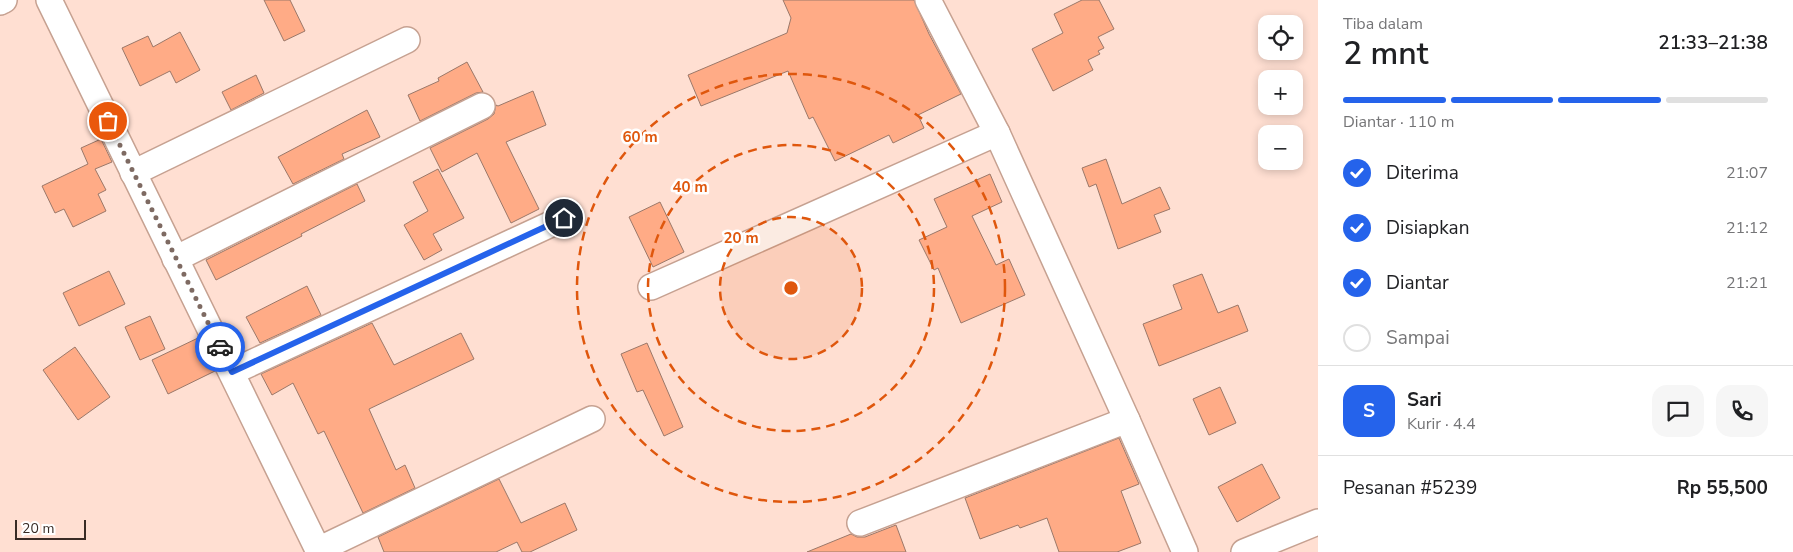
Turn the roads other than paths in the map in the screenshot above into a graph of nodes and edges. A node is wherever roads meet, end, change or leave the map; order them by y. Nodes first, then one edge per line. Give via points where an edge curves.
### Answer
1 (4, 0) edge
2 (49, 0) edge
3 (928, 0) edge
4 (0, 2) edge
5 (407, 40) dead end
6 (482, 106) dead end
7 (997, 133) junction
8 (133, 173) junction
9 (564, 218) dead end
10 (175, 259) junction
11 (651, 287) dead end
12 (232, 372) junction
13 (592, 419) dead end
14 (1128, 420) junction
15 (1318, 522) edge
16 (860, 523) dead end
17 (319, 551) edge
18 (1185, 552) edge
19 (1244, 552) edge

1 - 4 street
2 - 8 street
3 - 7 street
5 - 8 street
6 - 10 street
7 - 11 street
7 - 14 street
8 - 10 street
9 - 12 street
10 - 12 street
12 - 17 street
13 - 17 street
14 - 16 street
14 - 18 street
15 - 19 street

